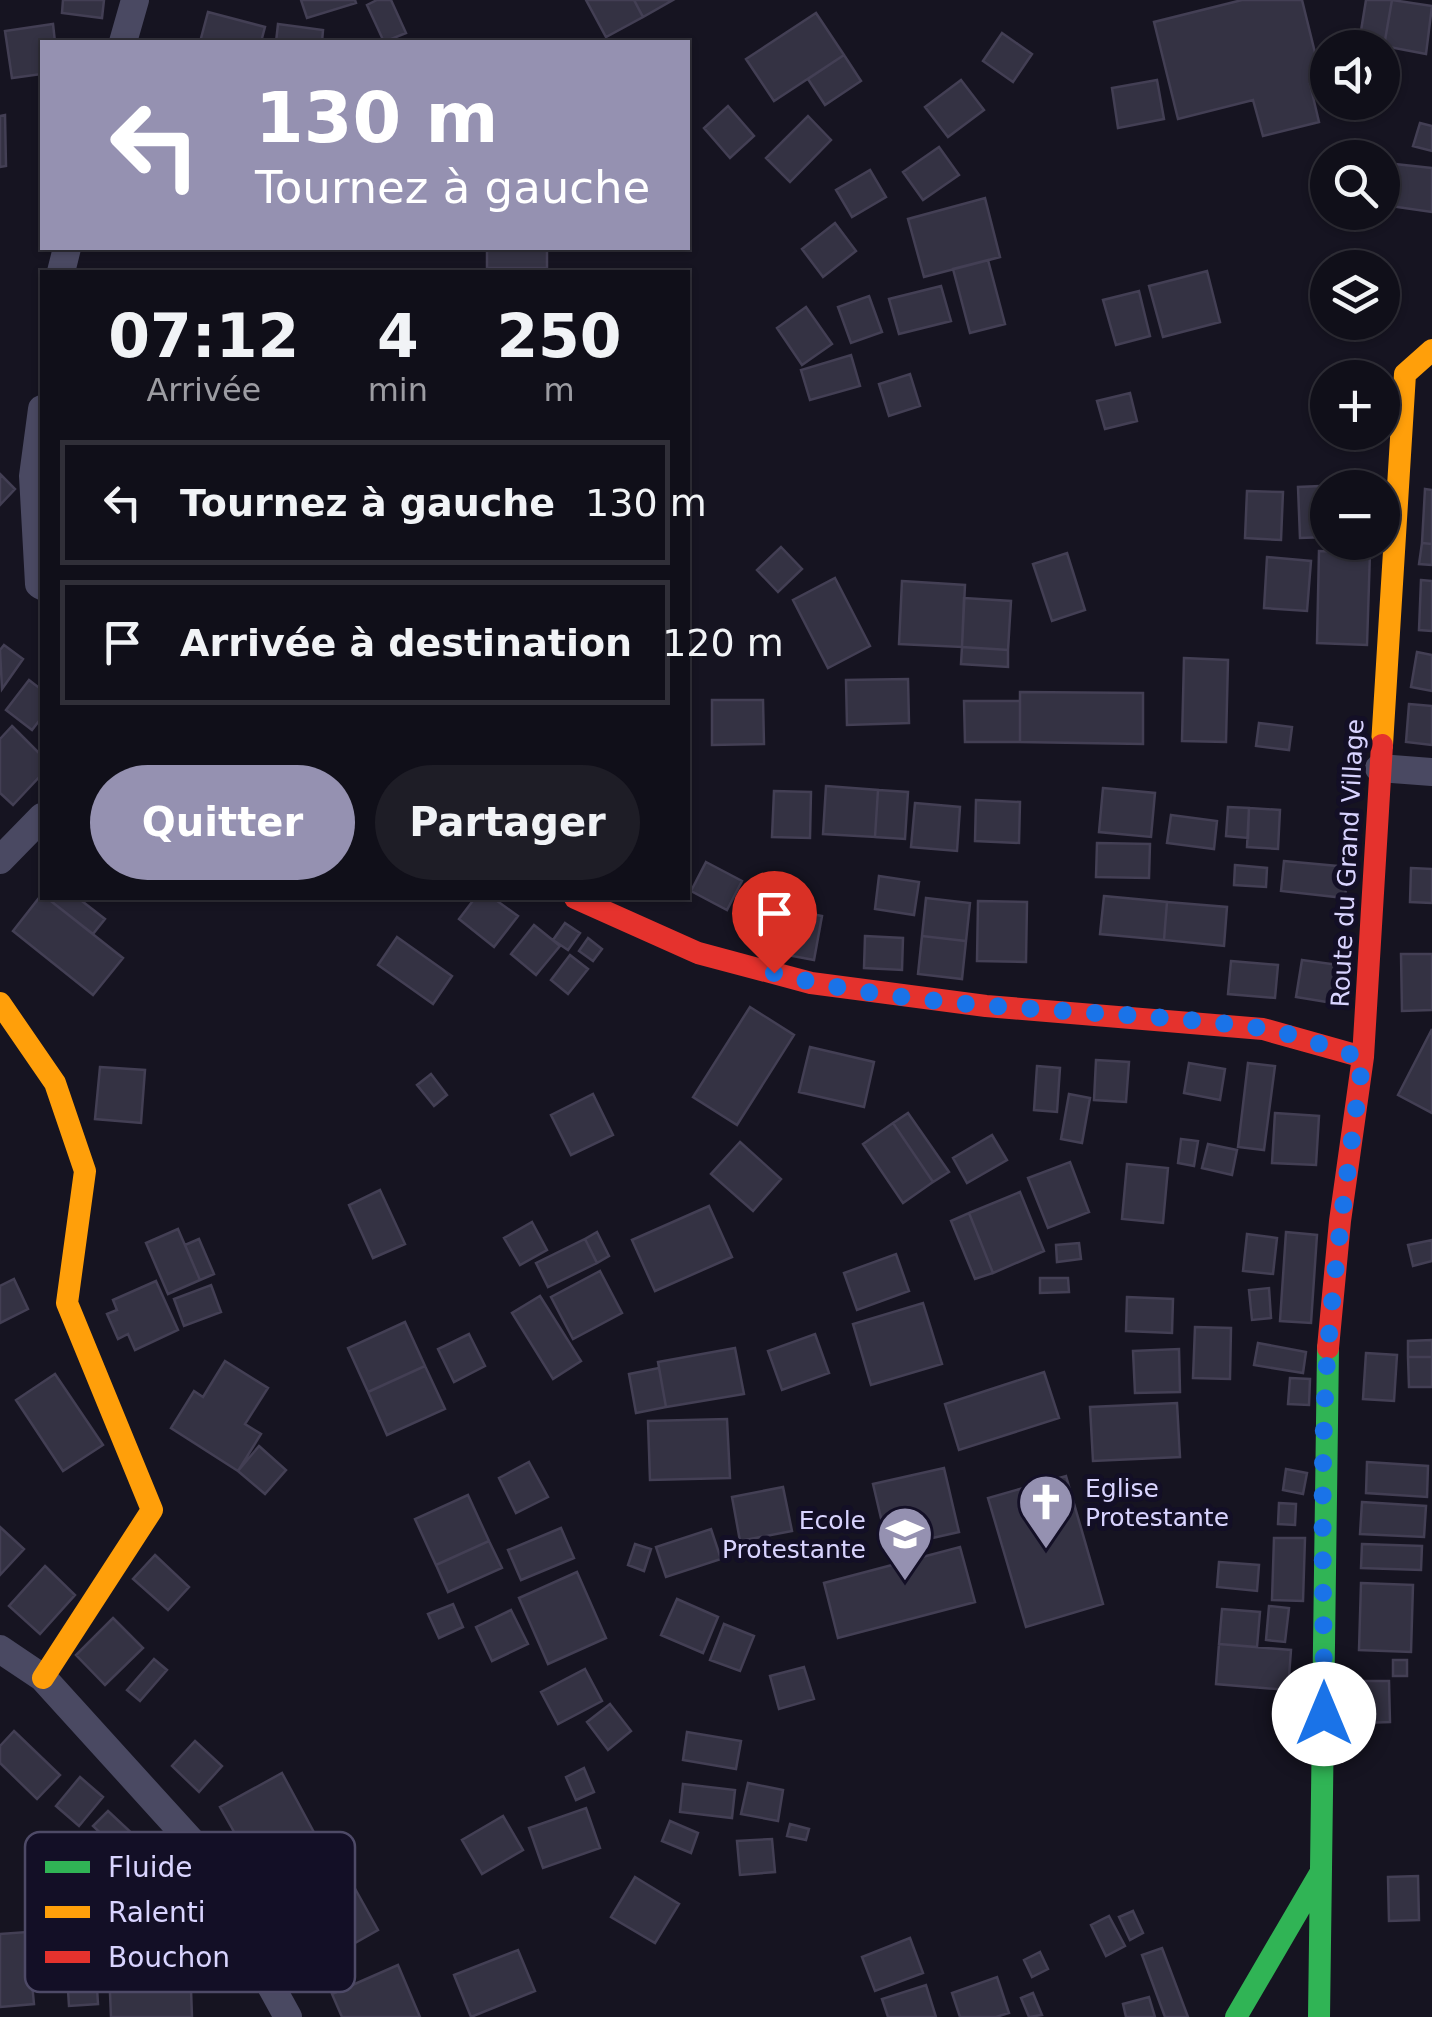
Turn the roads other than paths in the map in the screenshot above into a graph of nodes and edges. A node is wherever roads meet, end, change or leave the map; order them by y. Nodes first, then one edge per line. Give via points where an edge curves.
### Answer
1 (135, 0) edge
2 (124, 40) edge
3 (1432, 350) edge
4 (40, 424) edge
5 (40, 584) edge
6 (1379, 768) junction
7 (1432, 772) edge
8 (40, 820) edge
9 (0, 860) edge
10 (579, 900) edge
11 (0, 1003) edge
12 (1363, 1058) junction
13 (0, 1650) edge
14 (43, 1678) junction
15 (182, 1832) edge
16 (1323, 1869) junction
17 (274, 1992) edge
18 (288, 2017) edge
19 (1236, 2017) edge
20 (1319, 2017) edge

1 - 2 street
3 - 6 street, Route du Grand Village via 1406,374
4 - 5 street via 33,476
6 - 7 street
6 - 12 street, Route du Grand Village
8 - 9 street
10 - 12 street via 698,953 812,982 986,1006 1263,1029
11 - 14 street via 54,1083 85,1171 67,1303 152,1510
12 - 16 street, Route du Grand Village via 1328,1350
13 - 14 street
14 - 15 street
16 - 19 street
16 - 20 street, Route du Grand Village
17 - 18 street

